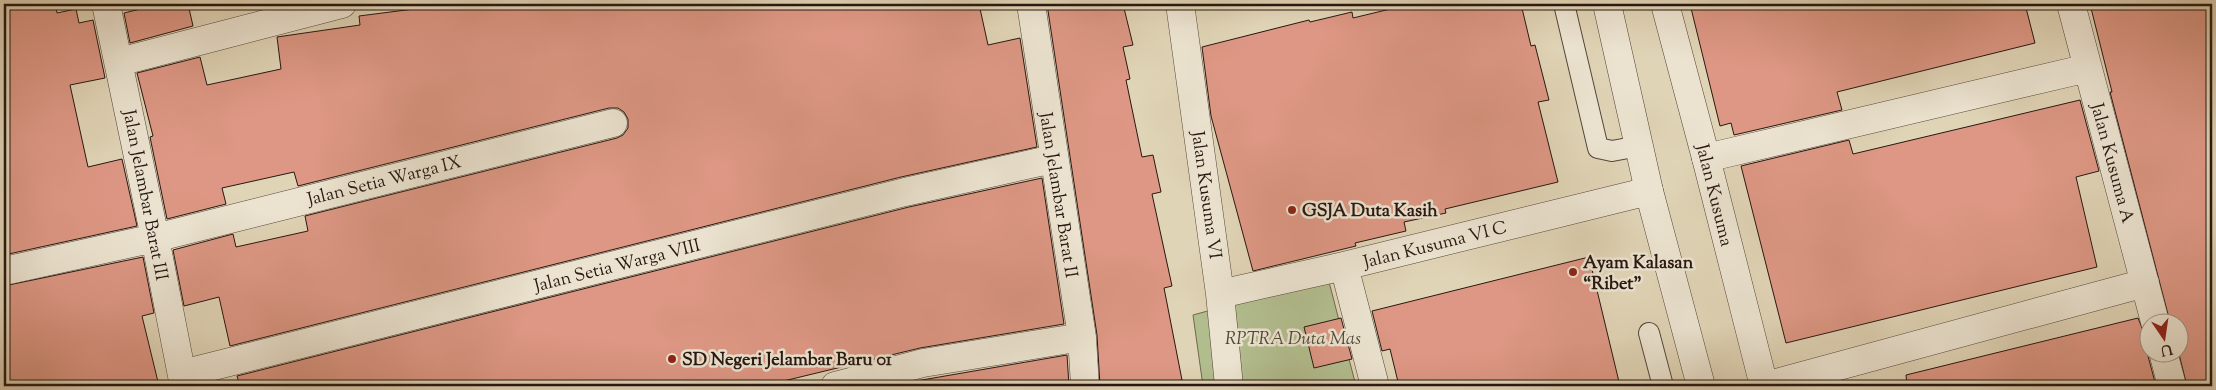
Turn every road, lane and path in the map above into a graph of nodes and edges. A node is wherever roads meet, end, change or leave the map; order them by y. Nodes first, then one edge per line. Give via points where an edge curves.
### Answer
1 (106, 4) edge
2 (342, 4) edge
3 (1031, 4) edge
4 (1564, 4) edge
5 (1607, 4) edge
6 (1665, 4) edge
7 (2071, 4) edge
8 (1186, 5) edge
9 (119, 62) junction
10 (2088, 68) junction
11 (613, 122) dead end
12 (1639, 146) junction
13 (1706, 158) junction
14 (1054, 159) junction
15 (1649, 191) junction
16 (155, 238) junction
17 (1344, 266) junction
18 (4, 271) edge
19 (2146, 283) junction
20 (1220, 294) junction
21 (2153, 312) edge
22 (1649, 333) dead end
23 (1082, 337) junction
24 (2166, 362) edge
25 (183, 380) edge
26 (834, 386) edge
27 (1086, 386) edge
28 (1229, 386) edge
29 (1374, 386) edge
30 (1663, 386) edge
31 (1701, 386) edge
32 (1764, 386) edge
33 (2172, 386) edge

1 - 9 street, Jalan Jelambar Barat III
2 - 9 street
3 - 14 street, Jalan Jelambar Barat II
4 - 12 lane via 1598,148 1612,151
5 - 12 street
6 - 13 street, Jalan Kusuma
7 - 10 street, Jalan Kusuma A
8 - 20 street, Jalan Kusuma VI
9 - 16 street, Jalan Jelambar Barat III
10 - 13 street
10 - 19 street, Jalan Kusuma A
11 - 16 street, Jalan Setia Warga IX
12 - 15 street
13 - 32 street, Jalan Kusuma
14 - 23 street, Jalan Jelambar Barat II
14 - 25 street, Jalan Setia Warga VIII via 886,197
15 - 17 street, Jalan Kusuma VI C
15 - 31 street
16 - 18 street, Jalan Setia Warga IX
16 - 25 street, Jalan Jelambar Barat III
17 - 20 street, Jalan Kusuma VI C
17 - 29 street
19 - 21 street, Jalan Kusuma A
19 - 32 street
20 - 28 street, Jalan Kusuma VI
22 - 30 lane
23 - 26 street via 922,363
23 - 27 street, Jalan Jelambar Barat II
24 - 33 street

